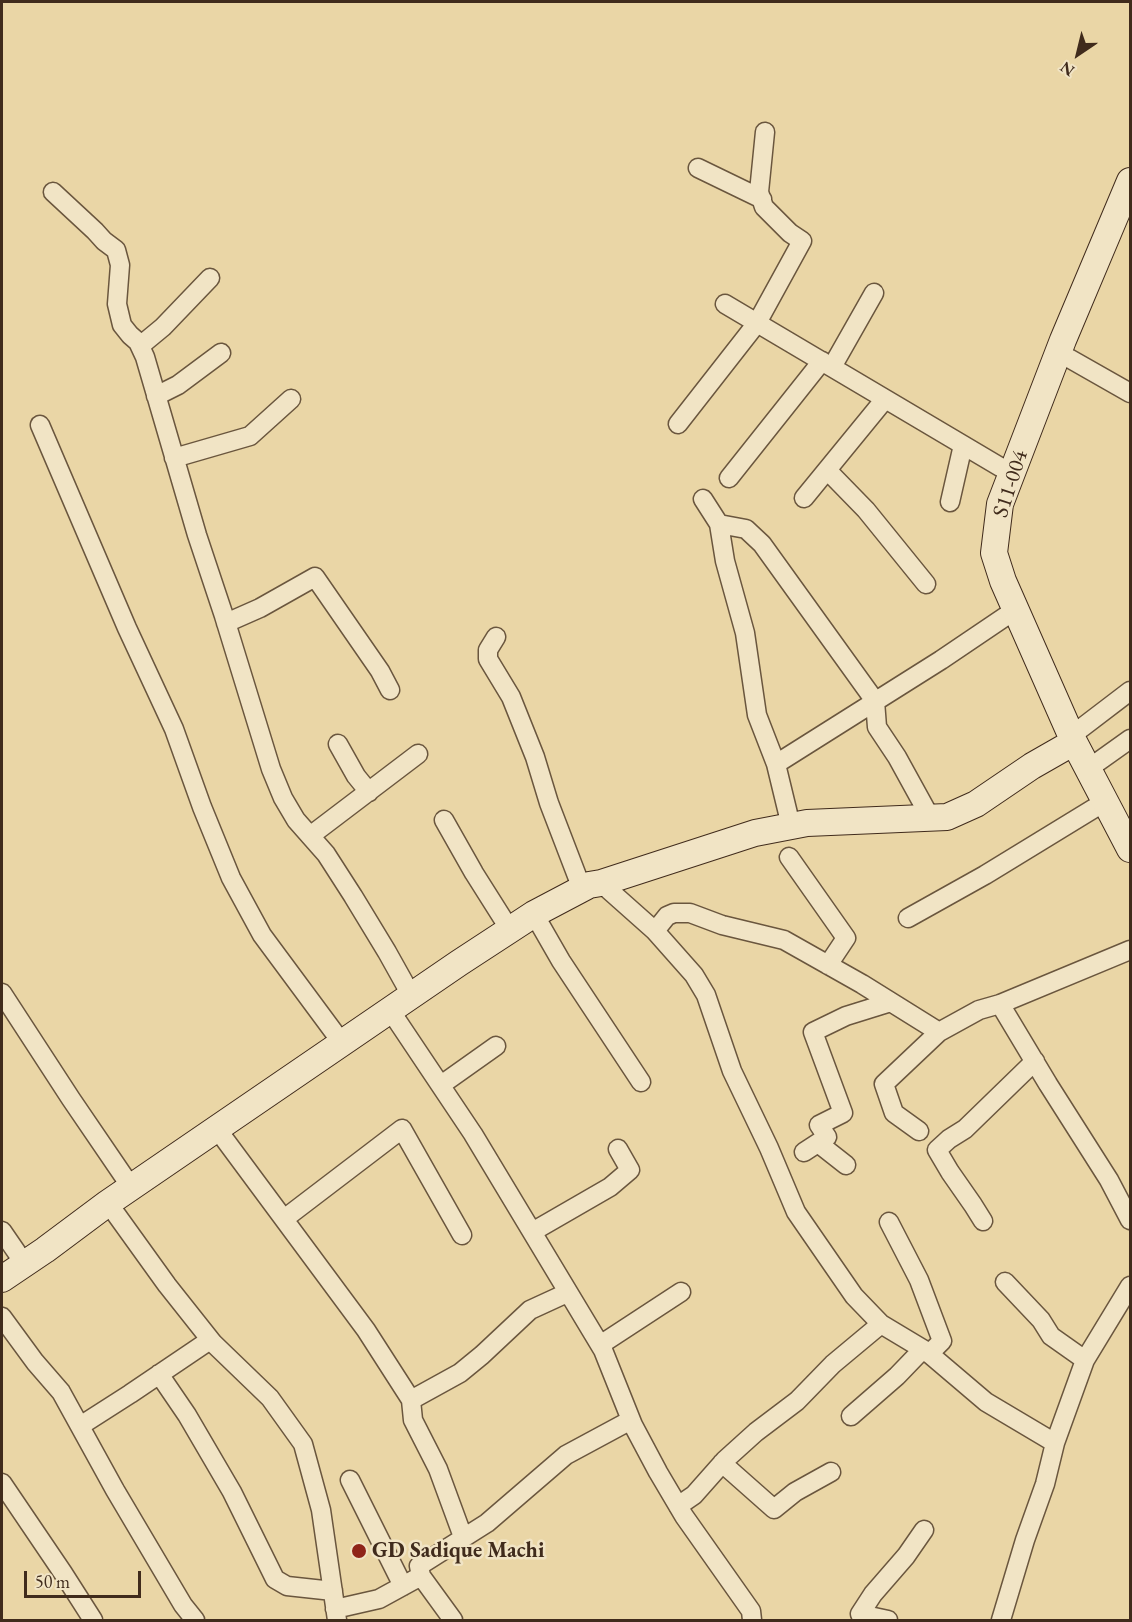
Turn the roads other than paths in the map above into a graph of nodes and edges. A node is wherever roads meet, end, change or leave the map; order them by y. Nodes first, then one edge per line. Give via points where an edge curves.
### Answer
1 (765, 132) dead end
2 (698, 168) dead end
3 (1131, 181) edge
4 (53, 192) dead end
5 (762, 199) junction
6 (210, 278) dead end
7 (874, 293) dead end
8 (726, 304) dead end
9 (757, 323) junction
10 (140, 346) junction
11 (1058, 352) junction
12 (220, 353) dead end
13 (827, 364) junction
14 (1131, 393) edge
15 (156, 396) junction
16 (291, 399) dead end
17 (885, 399) junction
18 (678, 424) dead end
19 (40, 425) dead end
20 (963, 445) junction
21 (174, 458) junction
22 (826, 470) junction
23 (1012, 474) junction
24 (729, 477) dead end
25 (804, 498) dead end
26 (703, 500) dead end
27 (950, 502) dead end
28 (719, 524) junction
29 (926, 584) dead end
30 (1015, 610) junction
31 (226, 623) junction
32 (496, 637) dead end
33 (390, 690) dead end
34 (1131, 691) edge
35 (875, 702) junction
36 (1072, 739) junction
37 (1131, 739) edge
38 (338, 744) dead end
39 (418, 754) dead end
40 (776, 764) junction
41 (1088, 769) junction
42 (369, 792) junction
43 (1106, 801) junction
44 (930, 818) junction
45 (444, 820) dead end
46 (791, 826) junction
47 (310, 836) junction
48 (1131, 849) edge
49 (789, 857) dead end
50 (591, 886) junction
51 (534, 914) junction
52 (908, 918) dead end
53 (510, 930) junction
54 (655, 931) junction
55 (1131, 950) edge
56 (828, 965) junction
57 (2, 993) edge
58 (411, 996) junction
59 (891, 1002) junction
60 (1000, 1004) junction
61 (390, 1010) junction
62 (939, 1032) junction
63 (342, 1043) junction
64 (496, 1046) dead end
65 (1035, 1062) junction
66 (641, 1082) dead end
67 (441, 1085) junction
68 (217, 1129) junction
69 (919, 1131) dead end
70 (618, 1149) dead end
71 (846, 1165) dead end
72 (131, 1187) junction
73 (108, 1203) junction
74 (284, 1219) junction
75 (1131, 1220) edge
76 (983, 1221) dead end
77 (889, 1222) dead end
78 (2, 1231) edge
79 (532, 1232) junction
80 (462, 1235) dead end
81 (24, 1263) junction
82 (2, 1279) edge
83 (1005, 1282) dead end
84 (1131, 1286) edge
85 (681, 1292) dead end
86 (567, 1293) junction
87 (2, 1317) edge
88 (881, 1324) junction
89 (210, 1340) junction
90 (600, 1346) junction
91 (926, 1351) junction
92 (1085, 1360) junction
93 (159, 1374) junction
94 (411, 1401) junction
95 (851, 1416) dead end
96 (631, 1420) junction
97 (80, 1426) junction
98 (1055, 1443) junction
99 (722, 1463) junction
100 (831, 1472) dead end
101 (350, 1480) dead end
102 (2, 1486) edge
103 (678, 1506) junction
104 (924, 1530) dead end
105 (463, 1537) junction
106 (421, 1576) junction
107 (403, 1586) junction
108 (335, 1607) edge
109 (93, 1620) edge
110 (195, 1620) edge
111 (453, 1620) edge
112 (752, 1620) edge
113 (888, 1620) edge
114 (1001, 1620) edge

1 - 5 street via 759,192
2 - 5 street
3 - 11 street, S11-004
4 - 10 street via 116,250 120,265 117,304 122,325
5 - 9 street via 764,207 802,241
6 - 10 street via 164,327
7 - 13 street
8 - 9 street
9 - 13 street
9 - 18 street
10 - 15 street
11 - 14 street
11 - 23 street, S11-004
12 - 15 street via 178,385
13 - 17 street
13 - 24 street
15 - 21 street
16 - 21 street via 250,436
17 - 20 street
17 - 22 street
19 - 63 street via 174,729 231,878 262,935
20 - 23 street
20 - 27 street
21 - 31 street
22 - 25 street
22 - 29 street via 866,510
23 - 30 street, S11-004 via 1000,504 994,553
26 - 28 street
28 - 35 street via 746,529 762,544
28 - 40 street via 724,561 745,633 757,715
30 - 35 street
30 - 36 street, S11-004
31 - 33 street via 315,577
31 - 47 street via 271,770 296,820
32 - 50 street via 488,650 488,659 511,698 549,803
34 - 36 street
35 - 40 street
35 - 44 street via 877,727
36 - 41 street, S11-004
36 - 44 street via 976,804 946,817
37 - 41 street
38 - 42 street
39 - 42 street
40 - 46 street
41 - 43 street, S11-004
42 - 47 street
43 - 48 street, S11-004
43 - 52 street
44 - 46 street
45 - 53 street
46 - 50 street via 755,833
47 - 58 street via 353,896
49 - 56 street via 846,938
50 - 51 street
50 - 54 street
51 - 53 street
51 - 66 street
53 - 58 street
54 - 56 street via 667,915 690,913 784,940
54 - 88 street via 694,975 706,995 732,1071 796,1212 854,1296
55 - 60 street
56 - 59 street
57 - 72 street
58 - 61 street
59 - 62 street
59 - 71 street via 846,1016 813,1032 843,1113 819,1125 827,1137 811,1148
60 - 62 street via 979,1010
60 - 65 street
61 - 63 street
61 - 67 street
62 - 69 street via 884,1084 894,1113
63 - 68 street
64 - 67 street
65 - 75 street
65 - 76 street via 938,1150
67 - 79 street
68 - 72 street
68 - 74 street
70 - 79 street via 630,1170 610,1187
72 - 73 street
73 - 81 street
73 - 89 street
74 - 80 street via 402,1129
74 - 94 street via 366,1330
77 - 91 street via 919,1280 942,1341
78 - 81 street
79 - 86 street
81 - 82 street
83 - 92 street via 1051,1336
84 - 92 street
85 - 90 street
86 - 90 street
86 - 94 street via 530,1310 460,1373
87 - 97 street via 61,1392
88 - 91 street
88 - 99 street
89 - 93 street
89 - 108 street via 270,1398 303,1444 321,1510
90 - 96 street
91 - 95 street
91 - 98 street via 986,1402
92 - 98 street
93 - 97 street
93 - 108 street via 232,1492 275,1579
94 - 105 street via 414,1420 438,1469
96 - 103 street
96 - 105 street via 566,1455 487,1523
97 - 110 street
98 - 114 street
99 - 100 street via 774,1509
99 - 103 street via 694,1495
101 - 107 street
102 - 109 street
103 - 112 street via 751,1611
104 - 113 street via 860,1614
105 - 106 street via 419,1566
106 - 107 street
106 - 111 street
107 - 108 street via 380,1599

